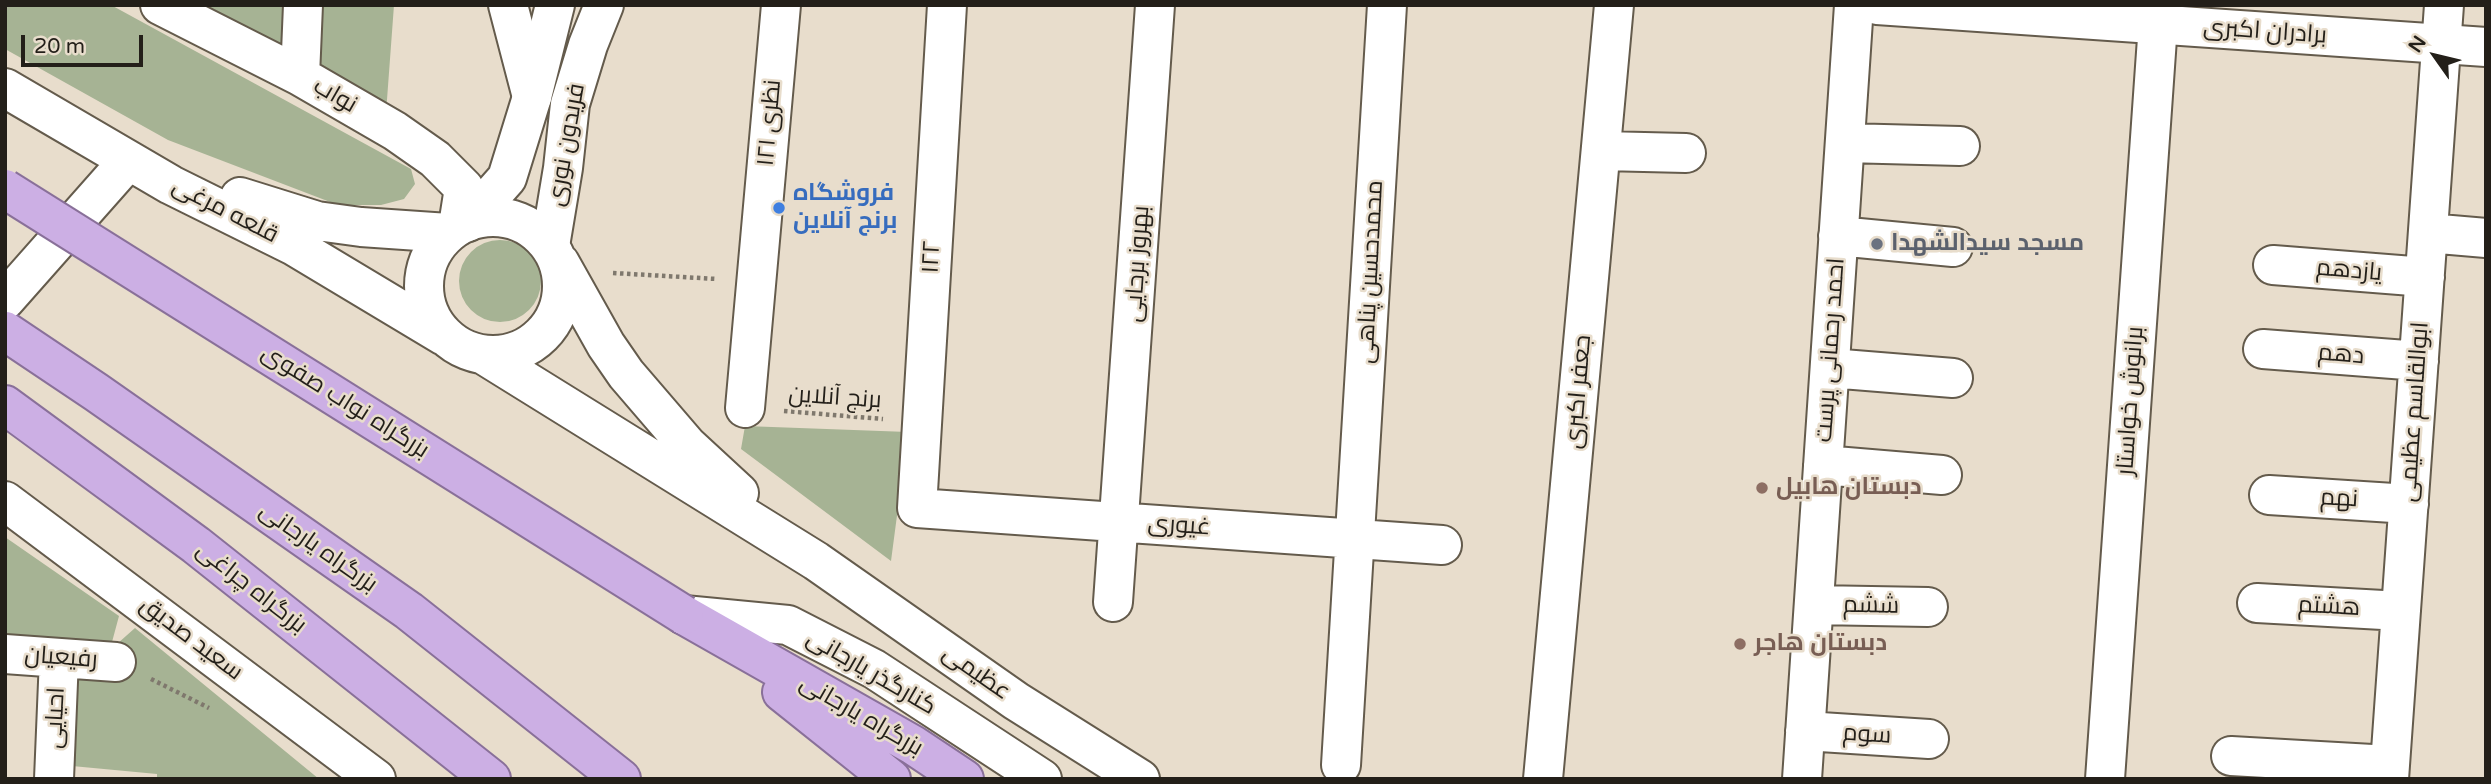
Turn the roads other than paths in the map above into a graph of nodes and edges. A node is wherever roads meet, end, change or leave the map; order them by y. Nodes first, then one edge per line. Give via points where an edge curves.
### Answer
1 (160, 5) edge
2 (303, 5) edge
3 (508, 5) edge
4 (555, 5) edge
5 (604, 5) edge
6 (780, 5) edge
7 (947, 5) edge
8 (1155, 5) edge
9 (1387, 5) edge
10 (1614, 5) edge
11 (1854, 5) edge
12 (1877, 5) edge
13 (2444, 5) edge
14 (2152, 15) edge
15 (2441, 45) junction
16 (2486, 47) edge
17 (300, 76) junction
18 (5, 88) edge
19 (532, 97) junction
20 (1845, 143) junction
21 (1960, 146) dead end
22 (1602, 151) junction
23 (1686, 153) dead end
24 (128, 161) junction
25 (5, 188) edge
26 (458, 227) junction
27 (2428, 233) junction
28 (1838, 236) junction
29 (2486, 238) edge
30 (550, 246) junction
31 (1953, 247) dead end
32 (2273, 265) dead end
33 (2425, 277) junction
34 (5, 300) edge
35 (5, 331) edge
36 (444, 335) junction
37 (2263, 349) dead end
38 (484, 355) junction
39 (2419, 361) junction
40 (1830, 368) junction
41 (1953, 377) dead end
42 (5, 405) edge
43 (745, 408) road end
44 (1823, 466) junction
45 (1942, 475) dead end
46 (2269, 495) dead end
47 (5, 501) edge
48 (2409, 504) junction
49 (917, 508) joint
50 (1120, 522) junction
51 (1355, 538) junction
52 (1442, 545) dead end
53 (816, 561) junction
54 (1114, 602) dead end
55 (2257, 603) dead end
56 (1814, 605) junction
57 (1928, 607) dead end
58 (2401, 611) junction
59 (684, 615) junction
60 (5, 654) edge
61 (59, 658) junction
62 (116, 662) dead end
63 (1805, 731) junction
64 (1929, 739) dead end
65 (2231, 756) dead end
66 (1341, 765) dead end
67 (2390, 772) edge
68 (54, 779) edge
69 (376, 779) edge
70 (491, 779) edge
71 (621, 779) edge
72 (891, 779) edge
73 (964, 779) edge
74 (1042, 779) edge
75 (1140, 779) edge
76 (1543, 779) edge
77 (1802, 779) edge
78 (2105, 779) edge

1 - 17 street, نواب
2 - 17 street
3 - 19 street
4 - 19 street, فریدون نوری
5 - 30 street, فریدون نوری via 570,104
6 - 43 street, نظری ۱۲۱
7 - 49 street, ۱۲۲
8 - 50 street, بهروز برجایی
9 - 51 street, محمدحسین پناهی
10 - 22 street, جعفر اکبری
11 - 20 street, احمد رحمانی پرست
12 - 14 street, برادران اکبری
13 - 15 street, ابوالقاسم عظیمی
14 - 15 street, برادران اکبری
14 - 78 street, برانوش خواستار
15 - 16 street, برادران اکبری
15 - 27 street, ابوالقاسم عظیمی
17 - 26 street, نواب via 435,159 464,188
18 - 24 street, قلعه مرغی
19 - 26 street, فریدون نوری via 507,178
20 - 21 street
20 - 28 street, احمد رحمانی پرست
22 - 23 street
22 - 76 street, جعفر اکبری
24 - 26 street via 317,221 361,228
24 - 34 street
24 - 36 street, قلعه مرغی via 293,246
25 - 59 highway, بزرگراه نواب صفوی, bridge
26 - 30 street via 491,217 513,220 534,230
26 - 36 street via 433,251 425,272 424,295 430,317
27 - 29 street
27 - 33 street, ابوالقاسم عظیمی
28 - 31 street
28 - 40 street, احمد رحمانی پرست
30 - 38 street via 560,267 558,312 546,331 528,346
30 - 53 street via 606,345 654,408 687,445
32 - 33 street, یازدهم
33 - 39 street, ابوالقاسم عظیمی
35 - 71 highway, بزرگراه یارجانی via 409,611
36 - 38 street via 462,348
37 - 39 street, دهم
38 - 53 street
39 - 48 street, ابوالقاسم عظیمی
40 - 41 street
40 - 44 street, احمد رحمانی پرست
42 - 70 highway, بزرگراه چراغی via 196,545
44 - 45 street
44 - 56 street, احمد رحمانی پرست
46 - 48 street, نهم
47 - 69 street, سعید صدیق
48 - 58 street, ابوالقاسم عظیمی
49 - 50 street, غیوری
50 - 51 street, غیوری
50 - 54 street, بهروز برجایی
51 - 52 street, غیوری
51 - 66 street, محمدحسین پناهی
53 - 75 street, عظیمی via 1016,701
55 - 58 street, هشتم
56 - 57 street, ششم
56 - 63 street, احمد رحمانی پرست
58 - 67 street, ابوالقاسم عظیمی
59 - 72 highway
59 - 73 highway, بزرگراه یارجانی via 913,745
59 - 74 street, کنارگذر یارجانی via 788,625 874,669
60 - 61 street, رفیعیان
61 - 62 street, رفیعیان
61 - 68 street, احیایی
63 - 64 street, سوم
63 - 77 street, احمد رحمانی پرست
65 - 67 street

